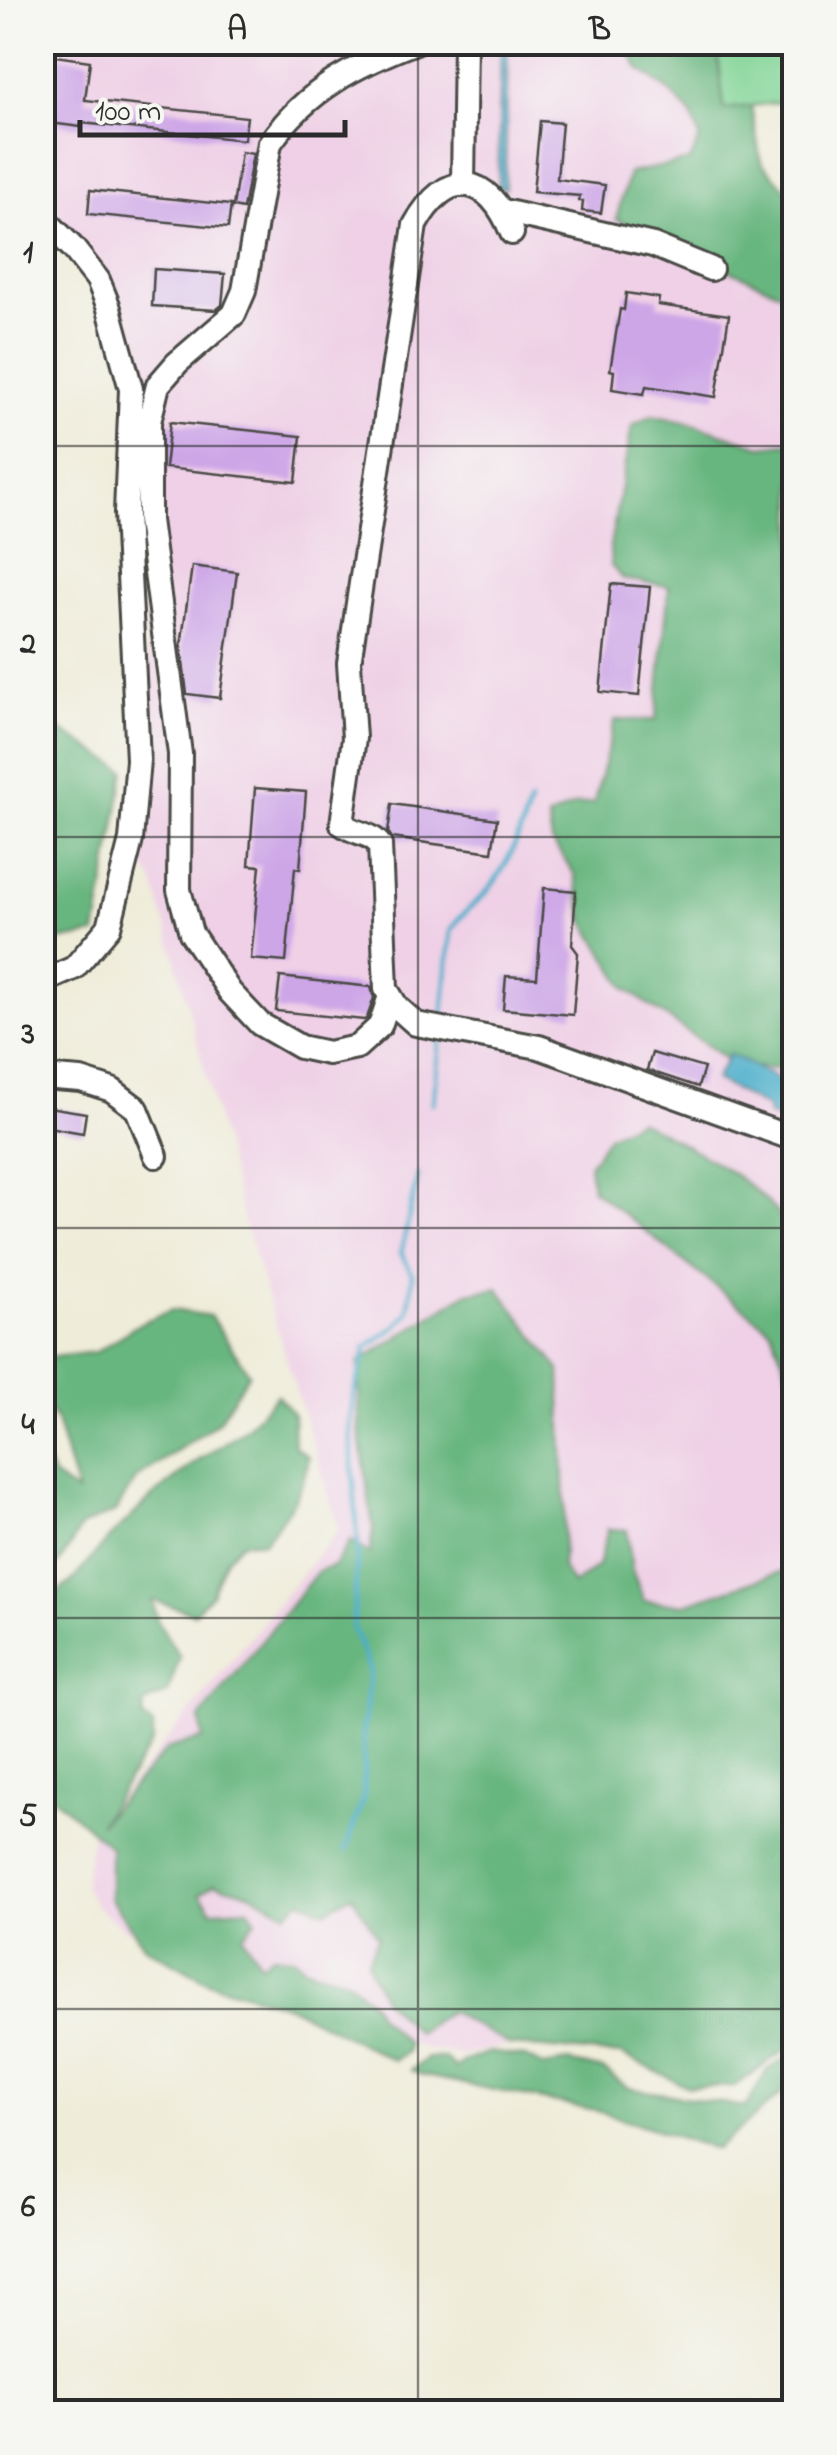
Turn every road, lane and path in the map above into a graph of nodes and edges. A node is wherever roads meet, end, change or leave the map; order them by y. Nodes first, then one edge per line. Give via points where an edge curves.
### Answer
1 (416, 42) edge
2 (465, 42) edge
3 (463, 186) junction
4 (42, 217) edge
5 (711, 269) dead end
6 (42, 982) edge
7 (390, 996) junction
8 (42, 1077) edge
9 (794, 1139) edge
10 (156, 1156) dead end

1 - 7 lane via 368,61 284,122 270,143 244,291 234,314 158,385 149,422 149,520 180,754 179,890 191,932 260,1024 300,1047 328,1054 357,1047 380,1026
2 - 3 lane
3 - 5 lane via 491,197 508,222 653,246
3 - 7 lane via 442,191 415,225 349,662 354,738 342,824 373,836 380,846
4 - 6 lane via 98,280 132,390 126,513 138,760 132,840 108,927 74,968
7 - 9 lane via 416,1024 539,1047
8 - 10 lane via 112,1090 137,1108

